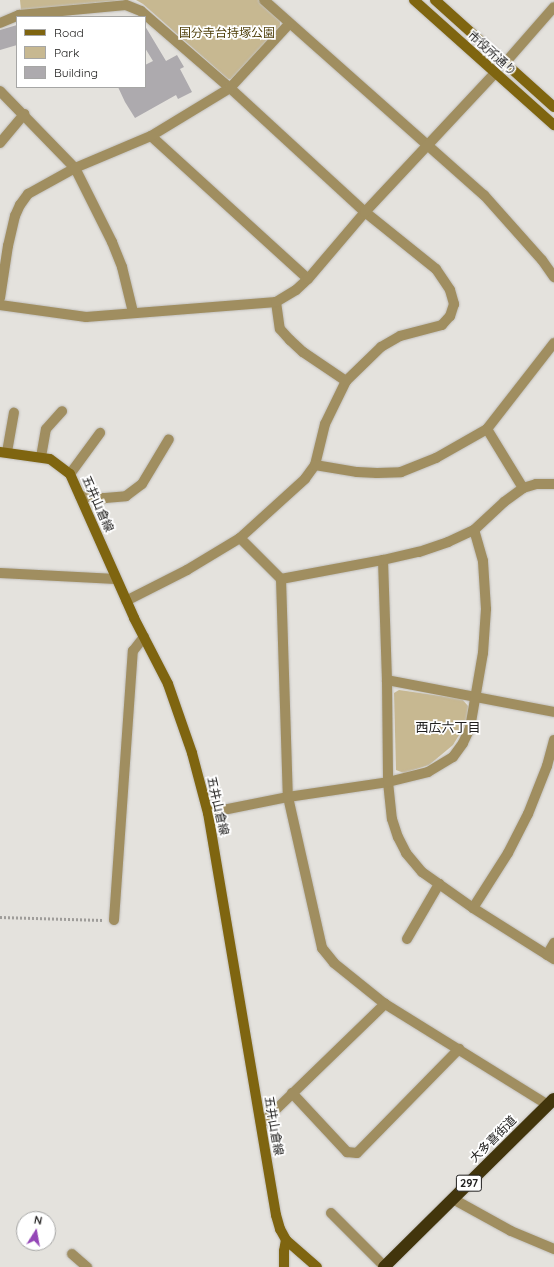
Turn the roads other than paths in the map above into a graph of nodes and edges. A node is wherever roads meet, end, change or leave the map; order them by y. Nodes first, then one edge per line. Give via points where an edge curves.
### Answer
1 (264, 0) edge
2 (414, 0) edge
3 (435, 0) edge
4 (554, 7) edge
5 (16, 16) edge
6 (19, 16) edge
7 (0, 22) edge
8 (289, 24) junction
9 (505, 63) junction
10 (495, 73) junction
11 (230, 88) junction
12 (0, 91) edge
13 (554, 107) edge
14 (24, 114) junction
15 (554, 125) edge
16 (151, 136) junction
17 (0, 143) edge
18 (427, 144) junction
19 (75, 168) junction
20 (365, 212) junction
21 (554, 278) edge
22 (308, 279) junction
23 (0, 298) edge
24 (276, 302) junction
25 (0, 306) edge
26 (133, 312) junction
27 (554, 343) edge
28 (346, 381) junction
29 (62, 411) dead end
30 (14, 413) dead end
31 (487, 429) junction
32 (100, 432) dead end
33 (169, 439) dead end
34 (4, 452) edge
35 (41, 457) junction
36 (315, 465) junction
37 (70, 474) junction
38 (554, 484) edge
39 (524, 488) junction
40 (80, 496) junction
41 (474, 530) junction
42 (240, 538) junction
43 (382, 560) junction
44 (0, 573) edge
45 (116, 579) junction
46 (281, 579) junction
47 (126, 601) junction
48 (144, 637) junction
49 (387, 680) junction
50 (476, 697) junction
51 (554, 712) edge
52 (554, 740) edge
53 (388, 782) junction
54 (288, 797) junction
55 (208, 813) junction
56 (439, 884) junction
57 (473, 908) junction
58 (114, 920) road end
59 (407, 939) dead end
60 (554, 943) edge
61 (550, 957) edge
62 (385, 1004) junction
63 (459, 1049) junction
64 (292, 1093) junction
65 (551, 1102) edge
66 (261, 1124) junction
67 (452, 1199) junction
68 (331, 1213) dead end
69 (286, 1240) junction
70 (554, 1249) edge
71 (72, 1254) dead end
72 (88, 1267) edge
73 (284, 1267) edge
74 (317, 1267) edge
75 (385, 1267) edge

1 - 8 street
2 - 10 main road, 市役所通り
3 - 9 main road, 市役所通り
4 - 9 street
5 - 7 street
6 - 11 street via 126,5 141,10
8 - 11 street
8 - 18 street
9 - 13 main road, 市役所通り
10 - 15 main road, 市役所通り
10 - 18 street
11 - 16 street
11 - 20 street
12 - 14 street
14 - 17 street
14 - 19 street
16 - 19 street
16 - 22 street
18 - 20 street
18 - 21 street via 484,196 542,260
19 - 23 street via 28,194 20,205 8,246
19 - 26 street via 112,242 122,267
20 - 22 street
20 - 28 street via 436,269 450,290 454,304 450,316 442,325 400,336 382,347
22 - 24 street
24 - 26 street
24 - 28 street via 280,329 303,352
25 - 26 street via 86,317
27 - 31 street
28 - 36 street via 325,424
29 - 35 street via 46,429
30 - 34 street
31 - 36 street via 436,458 401,472 357,472
31 - 39 street
32 - 37 street
33 - 40 street via 142,484 126,496
34 - 35 main road, 五井山倉線
35 - 37 main road, 五井山倉線 via 50,458
36 - 42 street via 306,479
37 - 40 main road, 五井山倉線
38 - 39 street via 536,484
39 - 41 street via 504,502
40 - 45 main road, 五井山倉線
41 - 43 street via 420,552
41 - 50 street via 483,561 486,608 483,653
42 - 46 street
42 - 47 street via 187,570
43 - 46 street
43 - 49 street
44 - 45 street
45 - 47 main road, 五井山倉線
46 - 54 street
47 - 48 main road, 五井山倉線
48 - 55 main road, 五井山倉線 via 168,684 192,753
48 - 58 street via 133,650
49 - 50 street
49 - 53 street
50 - 51 street
50 - 53 street via 470,728 453,757 428,772
52 - 57 street via 528,814 508,853
53 - 54 street
53 - 56 street via 392,818 398,837 406,853 422,872
54 - 55 street
54 - 62 street via 322,948 334,963
55 - 66 main road, 五井山倉線
56 - 57 street
56 - 59 street
57 - 61 street
60 - 61 street
62 - 63 street
62 - 64 street
63 - 64 street via 357,1153 347,1152
63 - 65 street
64 - 66 street
65 - 67 highway, 大多喜街道 / 297
66 - 69 main road, 五井山倉線 via 276,1216
67 - 70 street via 511,1231
67 - 75 highway, 大多喜街道 / 297
68 - 75 street
69 - 73 main road
69 - 74 main road, 五井山倉線
71 - 72 street

